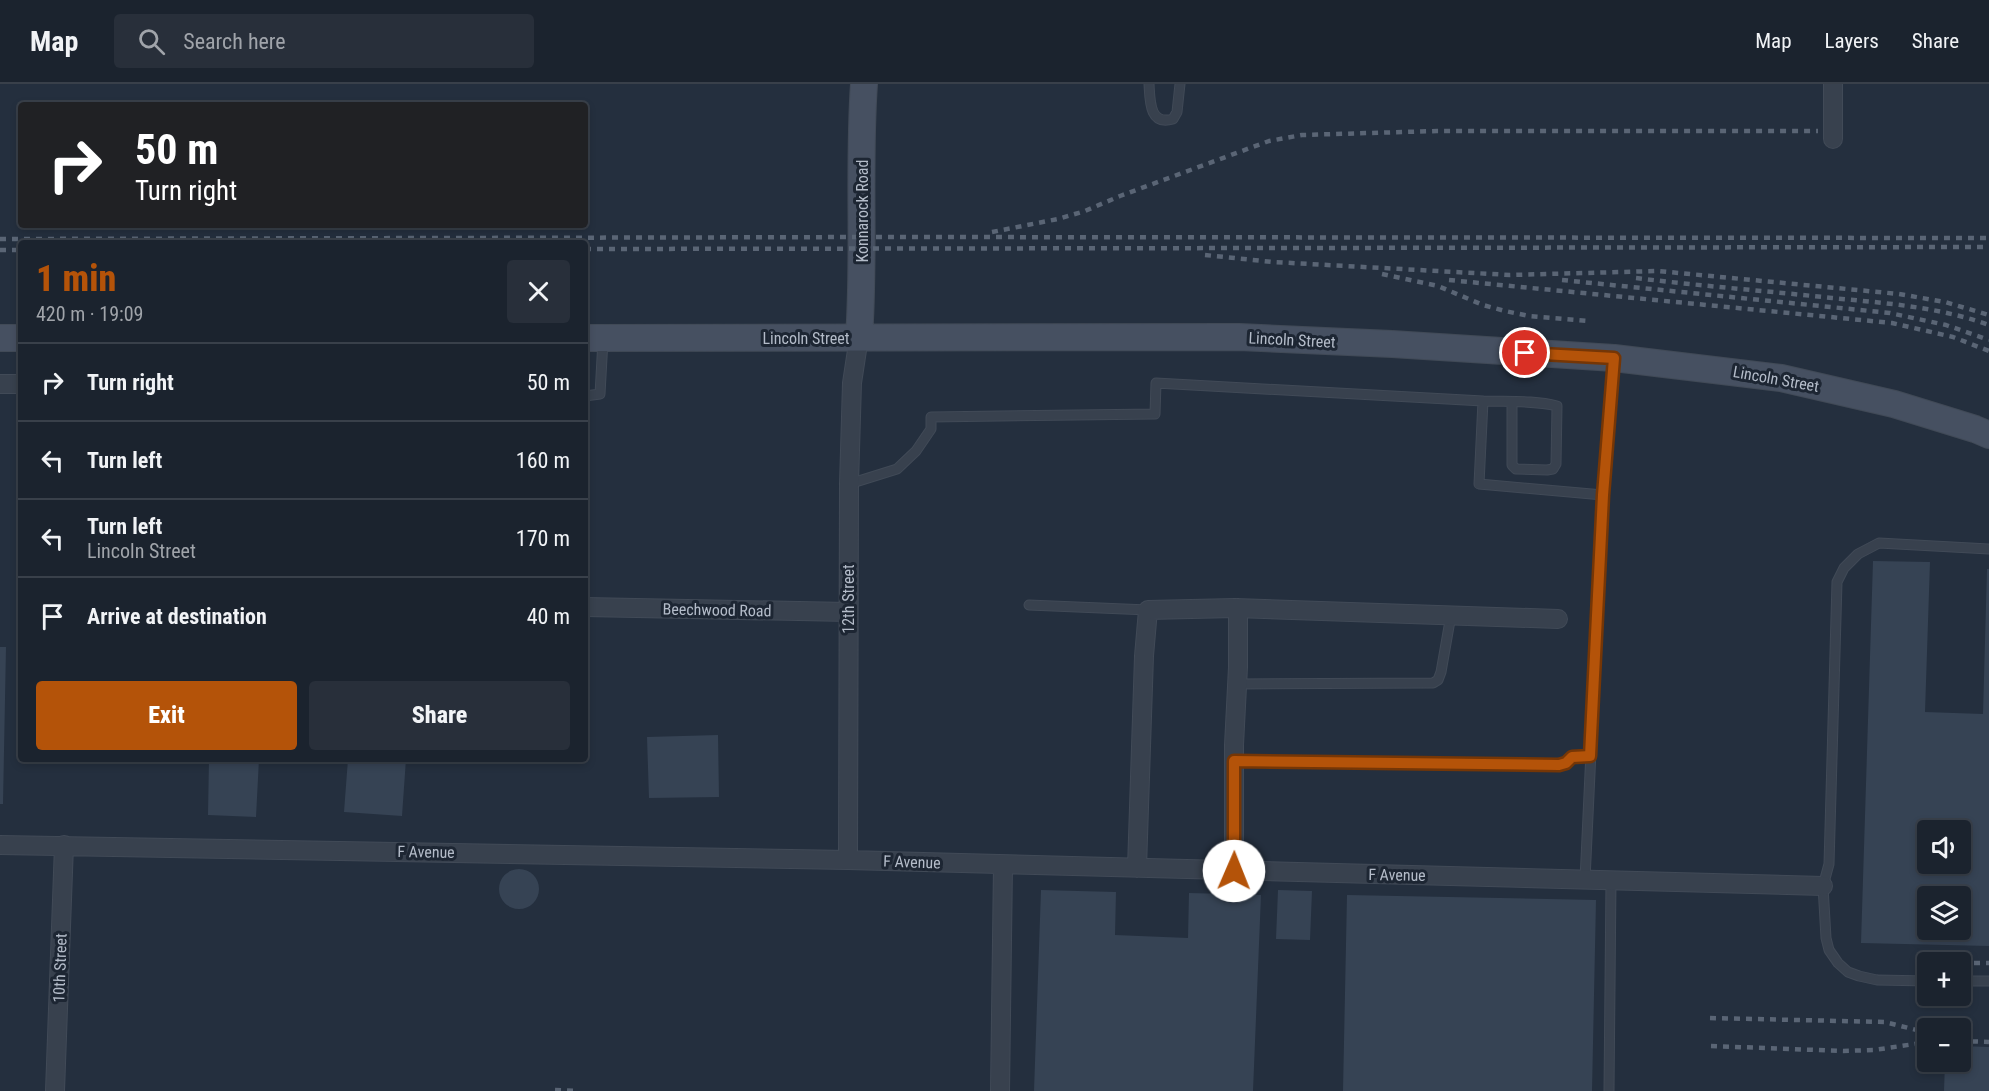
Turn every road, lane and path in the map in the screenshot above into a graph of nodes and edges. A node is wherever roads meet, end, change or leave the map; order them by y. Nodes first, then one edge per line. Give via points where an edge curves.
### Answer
1 (864, 84) edge
2 (1149, 84) edge
3 (1180, 84) edge
4 (1833, 84) edge
5 (1833, 139) dead end
6 (859, 337) junction
7 (0, 338) edge
8 (18, 338) edge
9 (594, 338) edge
10 (1614, 358) junction
11 (0, 384) edge
12 (18, 384) edge
13 (588, 396) edge
14 (1483, 401) junction
15 (1512, 402) junction
16 (1989, 435) edge
17 (849, 484) junction
18 (1603, 495) junction
19 (1989, 549) edge
20 (1029, 605) dead end
21 (588, 607) edge
22 (1238, 608) junction
23 (1148, 610) junction
24 (848, 612) junction
25 (1451, 615) junction
26 (1558, 619) dead end
27 (1237, 684) junction
28 (1590, 756) junction
29 (1234, 761) junction
30 (0, 844) edge
31 (64, 845) junction
32 (848, 860) junction
33 (1004, 865) junction
34 (1137, 868) junction
35 (1234, 871) junction
36 (1585, 880) junction
37 (1611, 880) junction
38 (1823, 886) junction
39 (1917, 981) edge
40 (1971, 981) edge
41 (1989, 981) edge
42 (55, 1091) edge
43 (1000, 1091) edge
44 (1609, 1091) edge

1 - 6 main road, Konnarock Road
2 - 3 lane via 1153,114 1166,121 1177,112
4 - 5 street
6 - 9 main road, Lincoln Street
6 - 10 main road, Lincoln Street via 1239,337
6 - 17 street, 12th Street via 852,383
7 - 8 main road
9 - 13 lane via 600,394
10 - 16 main road, Lincoln Street via 1781,378 1894,404
10 - 18 lane
11 - 12 street
14 - 15 lane
14 - 17 lane via 1156,383 1155,414 931,417 931,429 897,469
14 - 18 lane via 1479,484
15 - 15 lane via 1512,465 1516,469 1553,468 1557,406
17 - 24 street, 12th Street
18 - 28 lane
19 - 38 lane via 1879,543 1857,554 1837,582 1828,864
20 - 23 lane
21 - 24 street, Beechwood Road
22 - 23 street
22 - 25 street
22 - 27 street
23 - 34 street via 1143,656
24 - 32 street, 12th Street
25 - 26 street
25 - 27 lane via 1441,672 1433,683
27 - 29 street
28 - 29 lane via 1572,757 1559,765
28 - 36 lane
29 - 35 street
30 - 31 street, F Avenue
31 - 32 street, F Avenue
31 - 42 street, 10th Street
32 - 33 street, F Avenue
33 - 34 street, F Avenue
33 - 43 street
34 - 35 street, F Avenue
35 - 36 street, F Avenue
36 - 37 street, F Avenue
37 - 38 street, F Avenue
37 - 44 lane
38 - 39 lane via 1826,938 1829,950 1843,968 1877,980
40 - 41 lane

